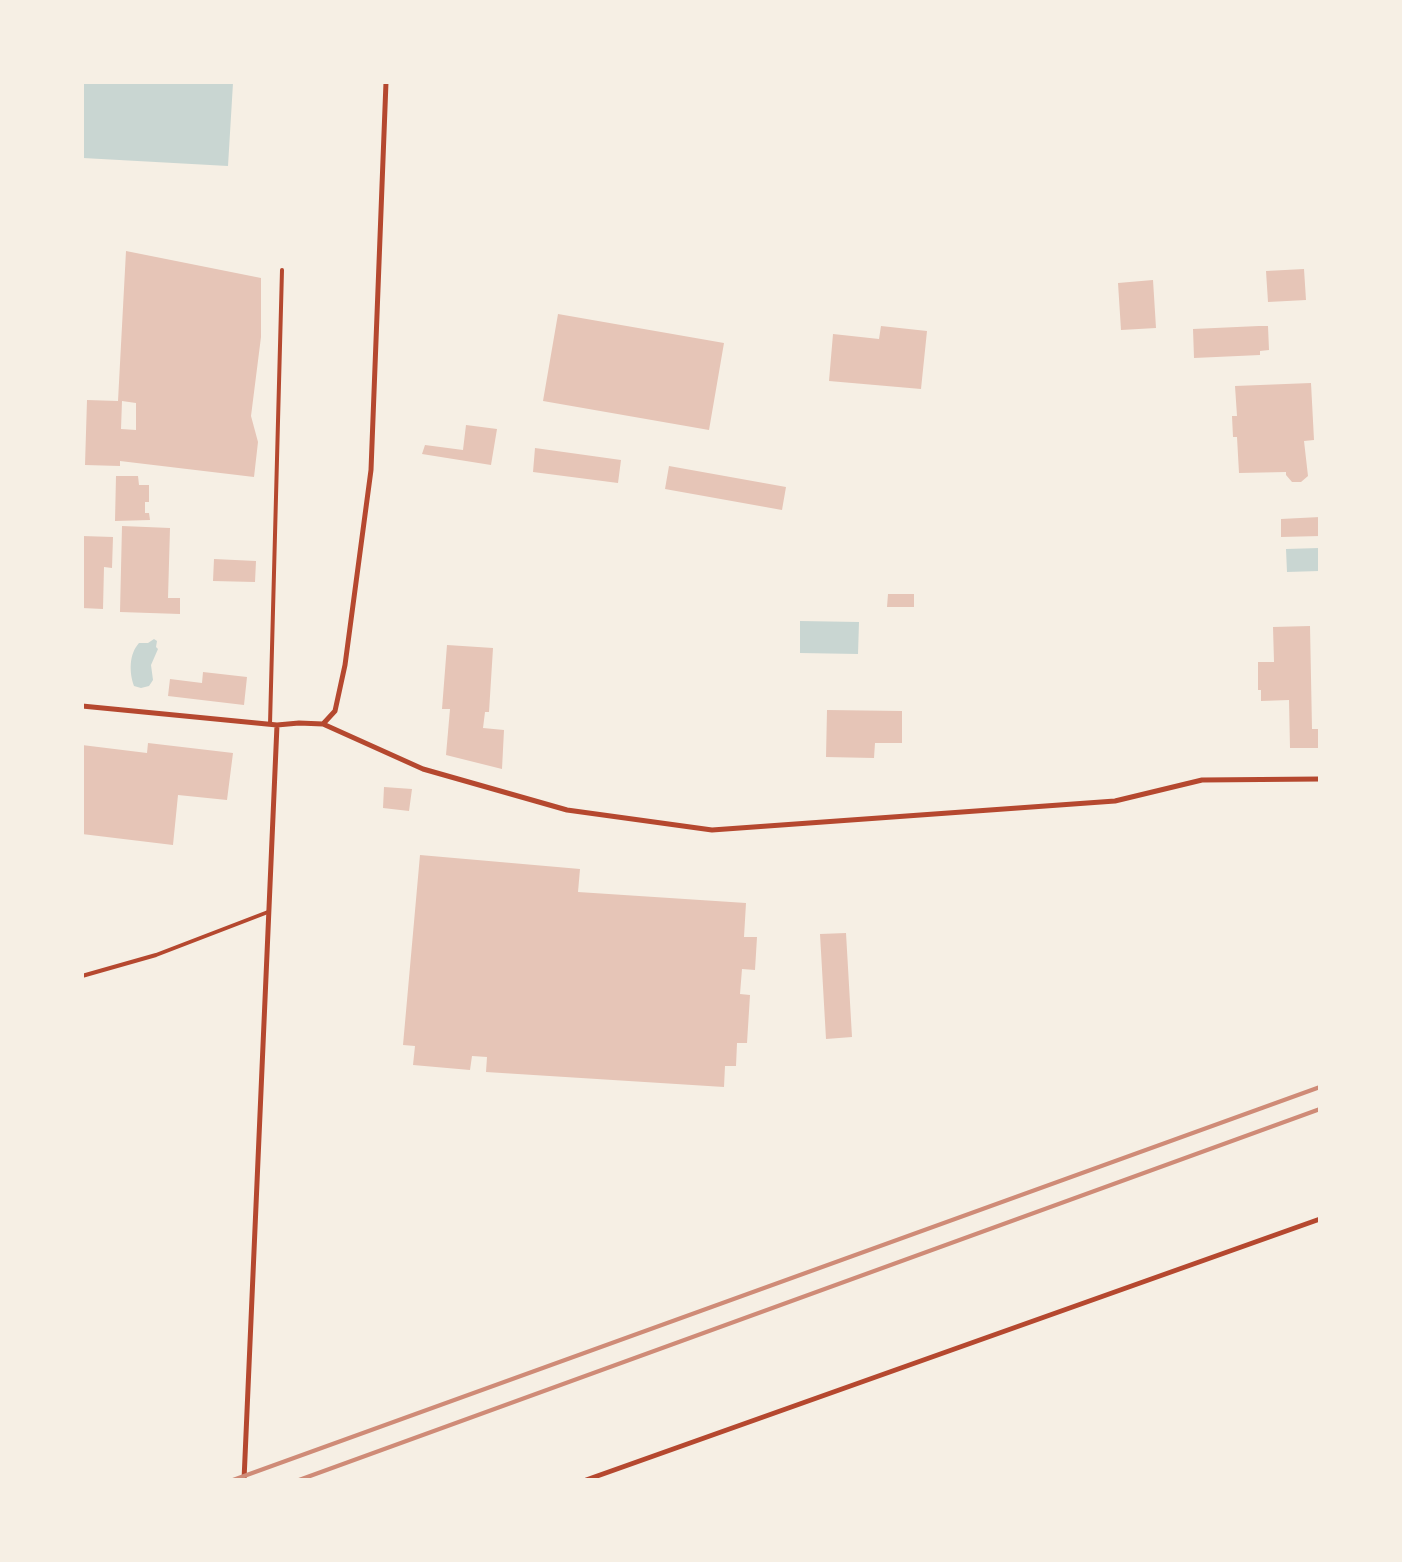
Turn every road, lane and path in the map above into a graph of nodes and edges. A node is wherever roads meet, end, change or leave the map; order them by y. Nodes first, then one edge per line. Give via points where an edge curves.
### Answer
1 (386, 82) edge
2 (282, 270) dead end
3 (82, 706) edge
4 (270, 724) junction
5 (323, 724) junction
6 (277, 725) junction
7 (1320, 779) edge
8 (268, 912) junction
9 (82, 976) edge
10 (1320, 1219) edge
11 (244, 1480) edge
12 (586, 1480) edge

1 - 5 street via 371,470 345,665 335,711
2 - 4 lane
3 - 4 street
4 - 6 street
5 - 6 street
5 - 7 street via 423,769 567,810 712,830 1115,801 1202,780
6 - 8 street
8 - 9 lane via 156,955
8 - 11 street
10 - 12 street

